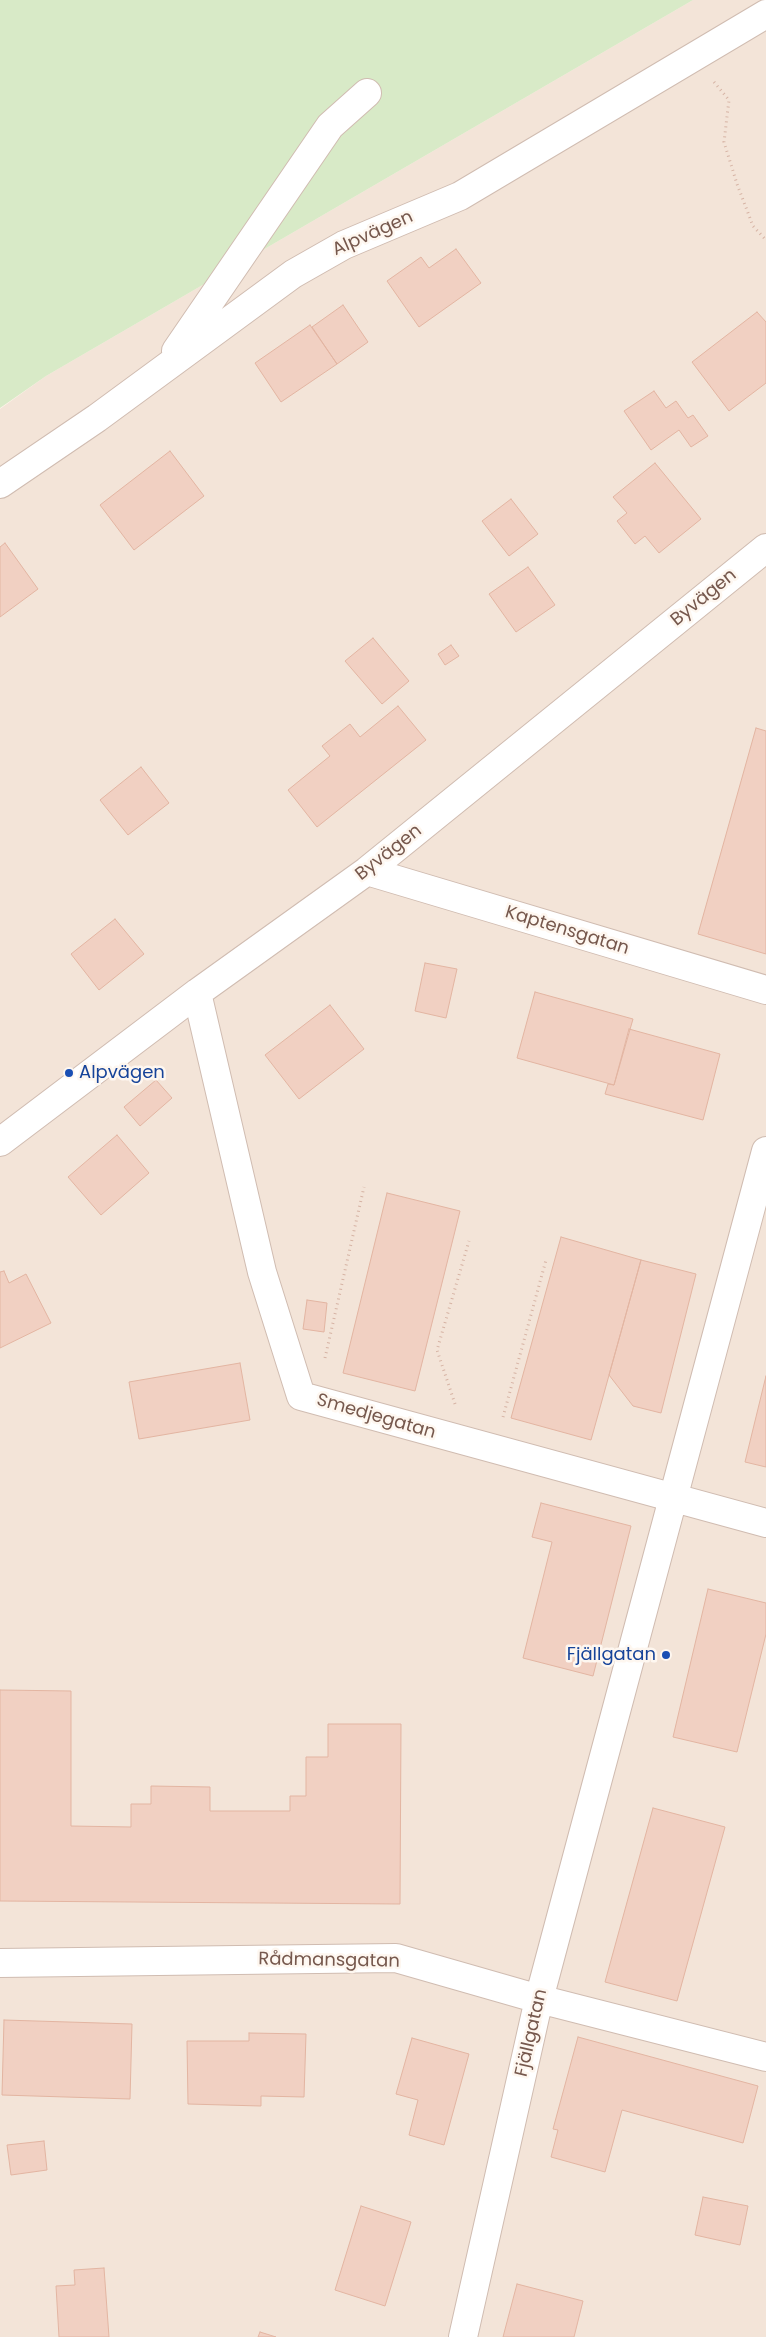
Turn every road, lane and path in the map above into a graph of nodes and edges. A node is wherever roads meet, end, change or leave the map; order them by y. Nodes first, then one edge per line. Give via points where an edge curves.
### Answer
1 (766, 14) edge
2 (692, 57) junction
3 (367, 92) dead end
4 (766, 240) edge
5 (164, 369) junction
6 (0, 484) edge
7 (766, 548) edge
8 (367, 871) junction
9 (766, 990) edge
10 (197, 993) junction
11 (0, 1142) edge
12 (766, 1152) edge
13 (364, 1188) dead end
14 (469, 1241) dead end
15 (546, 1260) dead end
16 (315, 1400) junction
17 (467, 1442) junction
18 (494, 1449) junction
19 (674, 1499) junction
20 (766, 1523) edge
21 (0, 1963) edge
22 (539, 1999) junction
23 (766, 2056) edge
24 (463, 2337) edge

1 - 2 street, Alpvägen
2 - 4 path via 729,100 724,142 753,226
2 - 5 street, Alpvägen via 460,196 344,245 293,274
3 - 5 street via 330,126
5 - 6 street, Alpvägen
7 - 8 street, Byvägen
8 - 9 street, Kaptensgatan
8 - 10 street, Byvägen
10 - 11 street, Byvägen
10 - 16 street, Smedjegatan via 262,1272 302,1396
12 - 19 street, Fjällgatan
13 - 16 path
14 - 17 path via 437,1350
15 - 18 path
16 - 17 street, Smedjegatan
17 - 18 street, Smedjegatan
18 - 19 street, Smedjegatan
19 - 20 street, Smedjegatan
19 - 22 street, Fjällgatan
21 - 22 street, Rådmansgatan via 396,1958
22 - 23 street, Rådmansgatan
22 - 24 street, Fjällgatan

